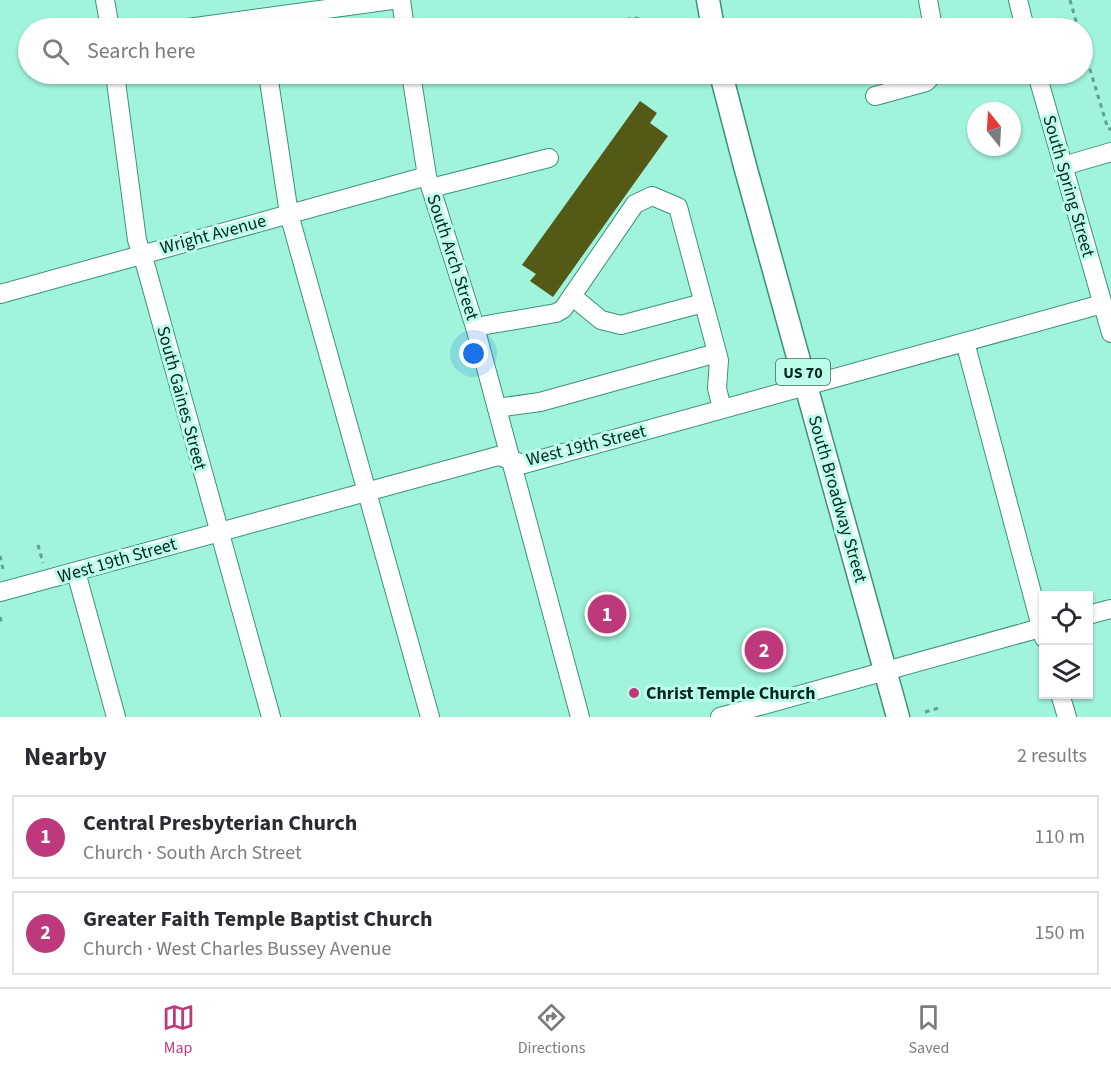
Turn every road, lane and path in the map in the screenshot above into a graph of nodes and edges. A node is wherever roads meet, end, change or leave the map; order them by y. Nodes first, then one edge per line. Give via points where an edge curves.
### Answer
1 (105, 0) edge
2 (253, 0) edge
3 (392, 0) edge
4 (401, 0) edge
5 (708, 0) edge
6 (928, 0) edge
7 (1018, 0) edge
8 (1070, 0) edge
9 (108, 18) edge
10 (258, 18) edge
11 (288, 18) edge
12 (404, 18) edge
13 (711, 18) edge
14 (931, 18) edge
15 (1022, 18) edge
16 (1075, 18) edge
17 (1093, 77) edge
18 (117, 84) edge
19 (270, 84) edge
20 (413, 84) edge
21 (724, 84) edge
22 (919, 84) edge
23 (1040, 84) edge
24 (875, 96) dead end
25 (1111, 129) edge
26 (1111, 152) edge
27 (549, 158) dead end
28 (1064, 166) junction
29 (429, 182) junction
30 (289, 214) junction
31 (141, 254) junction
32 (0, 294) edge
33 (572, 296) junction
34 (703, 303) junction
35 (1102, 304) junction
36 (475, 327) junction
37 (1111, 333) edge
38 (965, 342) junction
39 (717, 353) junction
40 (806, 386) junction
41 (497, 408) junction
42 (722, 409) junction
43 (512, 459) junction
44 (367, 491) junction
45 (220, 532) junction
46 (0, 556) edge
47 (3, 569) dead end
48 (75, 572) junction
49 (0, 592) edge
50 (1111, 609) edge
51 (1093, 614) edge
52 (1039, 616) edge
53 (0, 617) edge
54 (2, 624) dead end
55 (1039, 632) edge
56 (886, 671) junction
57 (1062, 699) edge
58 (942, 707) dead end
59 (925, 712) dead end
60 (743, 714) edge
61 (116, 717) edge
62 (271, 717) edge
63 (430, 717) edge
64 (580, 717) edge
65 (720, 717) edge
66 (898, 717) edge
67 (1067, 717) edge

1 - 9 street
2 - 10 street
3 - 11 street
4 - 12 street
5 - 13 main road
6 - 14 street
7 - 15 street
8 - 16 path
17 - 25 path
18 - 31 street, South Gaines Street
19 - 30 street
20 - 29 street, South Arch Street
21 - 40 main road, South Broadway Street / US 70
22 - 24 street
23 - 28 street, South Spring Street
26 - 28 street
27 - 29 street, Wright Avenue
28 - 35 street, South Spring Street
29 - 30 street, Wright Avenue
29 - 36 street, South Arch Street
30 - 31 street, Wright Avenue
30 - 44 street
31 - 32 street, Wright Avenue
31 - 45 street, South Gaines Street
33 - 34 street via 601,320 621,326
33 - 34 street via 634,204 652,196 678,207
33 - 36 street via 556,313
34 - 39 street
35 - 37 street, South Spring Street
35 - 38 street, West 19th Street
36 - 41 street, South Arch Street
38 - 40 street, West 19th Street
38 - 52 street
39 - 41 street via 540,402
39 - 42 street via 717,388
40 - 42 street, West 19th Street
40 - 56 main road, South Broadway Street / US 70
41 - 43 street, South Arch Street
42 - 43 street, West 19th Street via 524,464
43 - 44 street, West 19th Street via 498,456
43 - 64 street, South Arch Street
44 - 45 street, West 19th Street
44 - 63 street
45 - 48 street, West 19th Street
45 - 62 street, South Gaines Street
46 - 47 path
48 - 49 street, West 19th Street
48 - 61 street
50 - 51 street
53 - 54 path
55 - 56 street
56 - 60 street
56 - 66 main road, South Broadway Street / US 70
57 - 67 street
58 - 59 path
60 - 65 street

